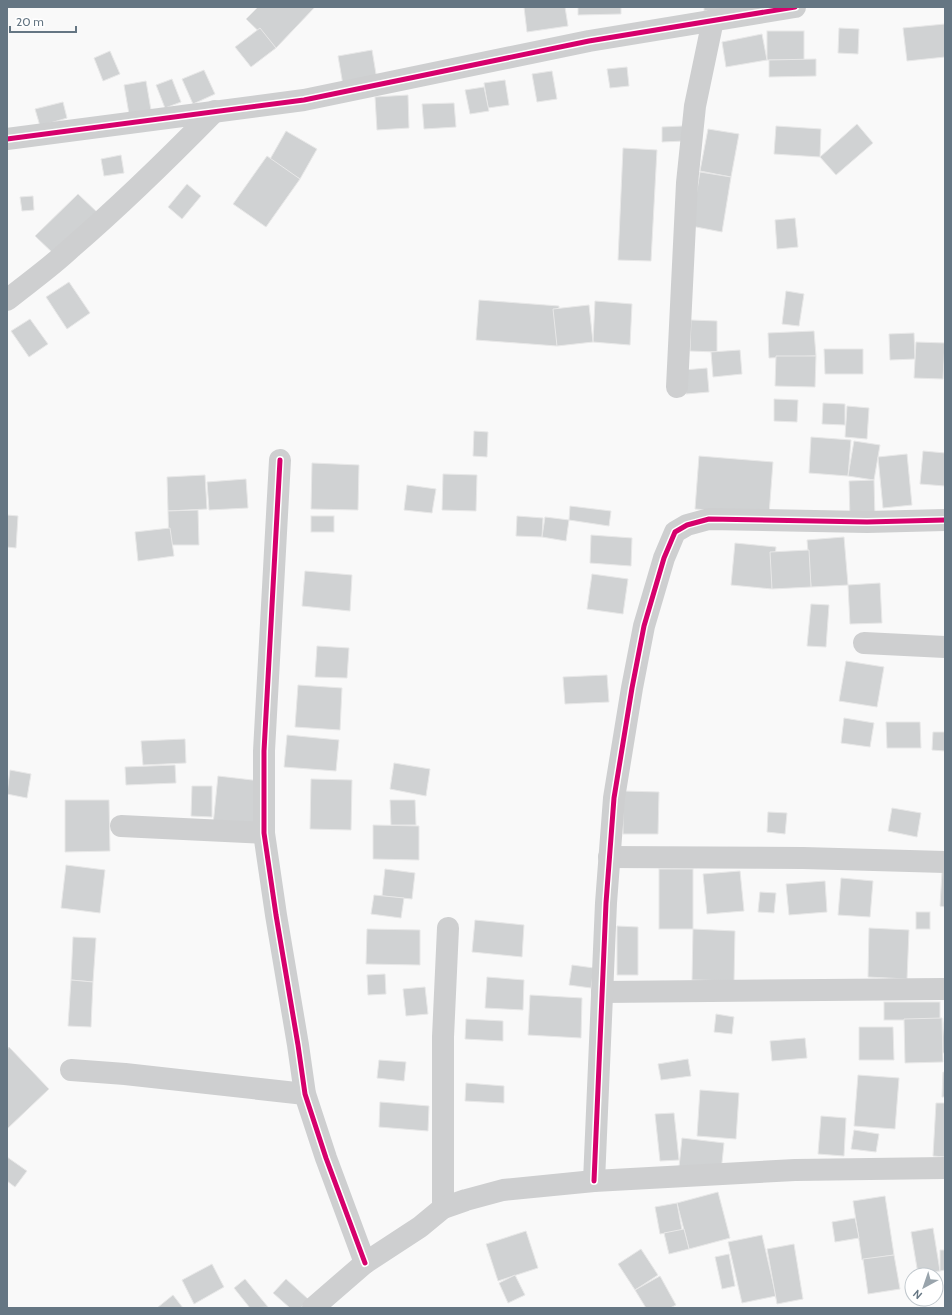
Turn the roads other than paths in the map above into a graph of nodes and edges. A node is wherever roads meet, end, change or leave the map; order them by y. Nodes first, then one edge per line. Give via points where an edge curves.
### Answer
1 (795, 7) edge
2 (713, 20) junction
3 (215, 111) junction
4 (7, 139) edge
5 (7, 300) edge
6 (676, 386) dead end
7 (280, 460) dead end
8 (945, 520) edge
9 (864, 643) dead end
10 (945, 647) edge
11 (121, 826) dead end
12 (264, 833) junction
13 (609, 857) junction
14 (945, 862) edge
15 (448, 928) dead end
16 (945, 989) edge
17 (602, 992) junction
18 (71, 1070) dead end
19 (305, 1094) junction
20 (945, 1168) edge
21 (594, 1181) junction
22 (443, 1208) junction
23 (365, 1263) junction
24 (313, 1308) edge

1 - 2 street
2 - 3 street via 589,41 304,100
2 - 6 street via 695,106 687,183
3 - 4 street
3 - 5 street via 169,158 87,234
7 - 12 street via 264,751
8 - 13 street via 867,522 709,519 687,525 675,532 660,571 644,626 614,798
9 - 10 street
11 - 12 street
12 - 19 street
13 - 14 street
13 - 17 street
15 - 22 street via 443,1037
16 - 17 street
17 - 21 street
18 - 19 street
19 - 23 street
20 - 21 street via 795,1170
21 - 22 street via 503,1190
22 - 23 street via 420,1227
23 - 24 street

